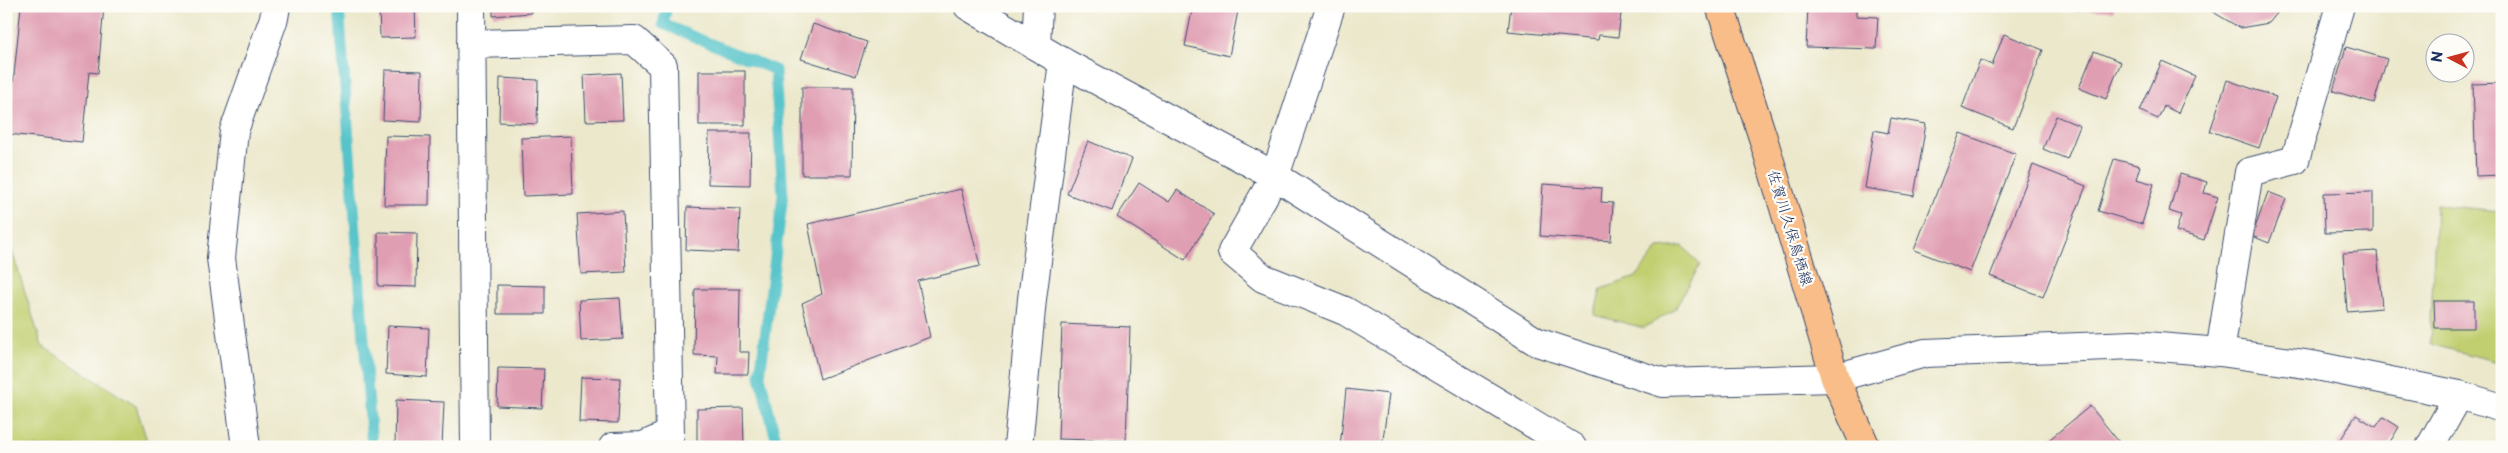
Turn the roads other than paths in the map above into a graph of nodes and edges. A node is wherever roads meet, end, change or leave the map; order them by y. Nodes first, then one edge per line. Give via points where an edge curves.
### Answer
1 (276, 6) edge
2 (471, 6) edge
3 (968, 6) edge
4 (1038, 6) edge
5 (1331, 6) edge
6 (1720, 6) edge
7 (2340, 6) edge
8 (471, 44) junction
9 (1036, 45) junction
10 (1063, 62) junction
11 (1275, 176) junction
12 (2220, 352) junction
13 (1835, 378) junction
14 (2460, 395) junction
15 (2502, 408) edge
16 (246, 447) edge
17 (475, 447) edge
18 (613, 447) edge
19 (1018, 447) edge
20 (1572, 447) edge
21 (1866, 447) edge
22 (2430, 447) edge

1 - 16 street via 234,131 221,258
2 - 8 street
3 - 9 street
4 - 9 street
5 - 11 street
6 - 13 main road, 佐賀川久保鳥栖線
7 - 12 street via 2295,160 2249,172
8 - 17 street
8 - 18 street via 634,40 663,66 670,434 643,446
9 - 10 street
10 - 11 street
10 - 19 street via 1032,299
11 - 13 street via 1537,342 1663,383
11 - 20 street via 1232,252 1263,278 1345,311
12 - 13 street via 2134,346 1926,354
12 - 14 street via 2312,365
13 - 21 main road, 佐賀川久保鳥栖線
14 - 15 street
14 - 22 street

